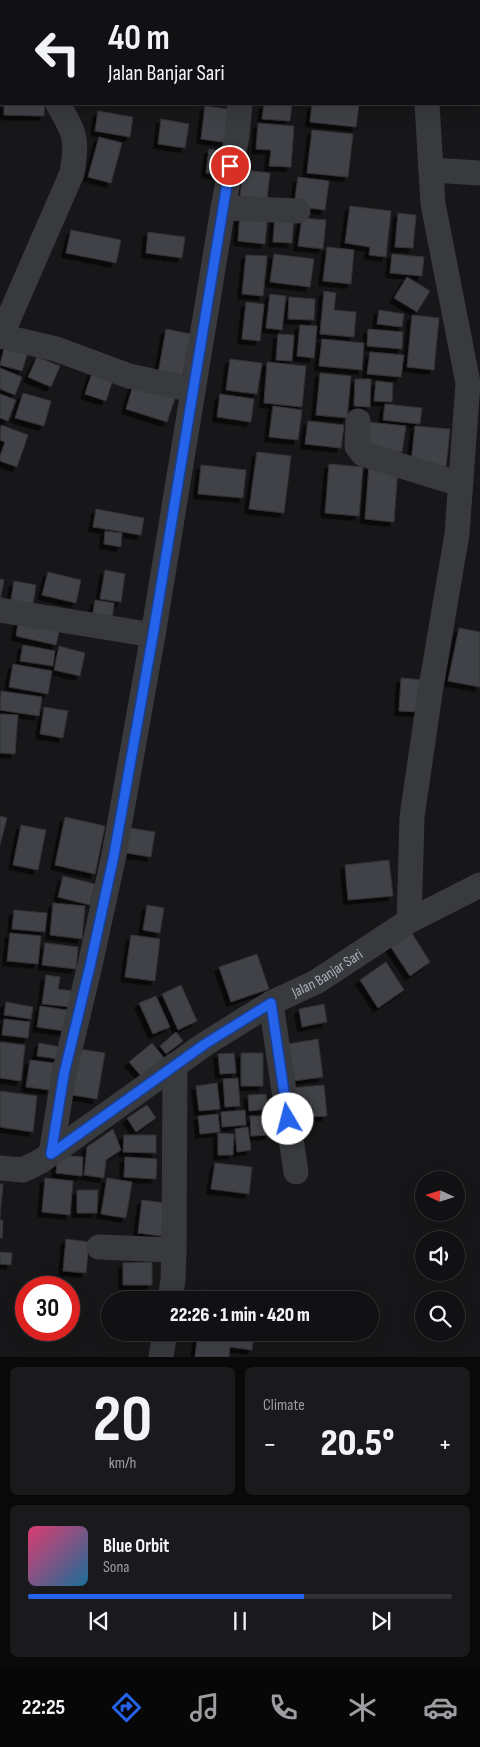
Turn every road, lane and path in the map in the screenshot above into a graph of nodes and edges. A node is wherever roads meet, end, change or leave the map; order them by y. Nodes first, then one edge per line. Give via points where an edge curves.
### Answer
1 (59, 105) edge
2 (81, 105) edge
3 (240, 105) edge
4 (426, 105) edge
5 (72, 130) junction
6 (431, 170) junction
7 (480, 173) edge
8 (222, 208) junction
9 (298, 211) dead end
10 (1, 336) edge
11 (193, 390) junction
12 (358, 420) dead end
13 (460, 484) junction
14 (0, 610) edge
15 (153, 635) junction
16 (480, 885) edge
17 (409, 921) junction
18 (271, 1003) junction
19 (175, 1065) junction
20 (51, 1154) junction
21 (0, 1168) edge
22 (296, 1172) dead end
23 (100, 1247) dead end
24 (174, 1250) junction
25 (171, 1291) edge
26 (164, 1341) edge
27 (161, 1357) edge

1 - 5 street
2 - 5 street via 77,127
3 - 8 street
4 - 6 street
5 - 10 street via 76,144 72,173
6 - 7 street
6 - 13 street via 433,204 468,383
8 - 9 street
8 - 11 street
10 - 11 street via 56,349 129,376
11 - 15 street
12 - 13 street via 356,446 363,454
13 - 17 street via 457,534 412,817
14 - 15 street
15 - 20 street via 114,855 64,1074
16 - 17 street, Jalan Banjar Sari
17 - 18 street, Jalan Banjar Sari via 316,982
18 - 19 street, Jalan Banjar Sari
18 - 22 street
19 - 20 street, Jalan Banjar Sari
19 - 24 street
20 - 21 street, Jalan Banjar Sari via 23,1170
23 - 24 street
24 - 25 street
26 - 27 street

